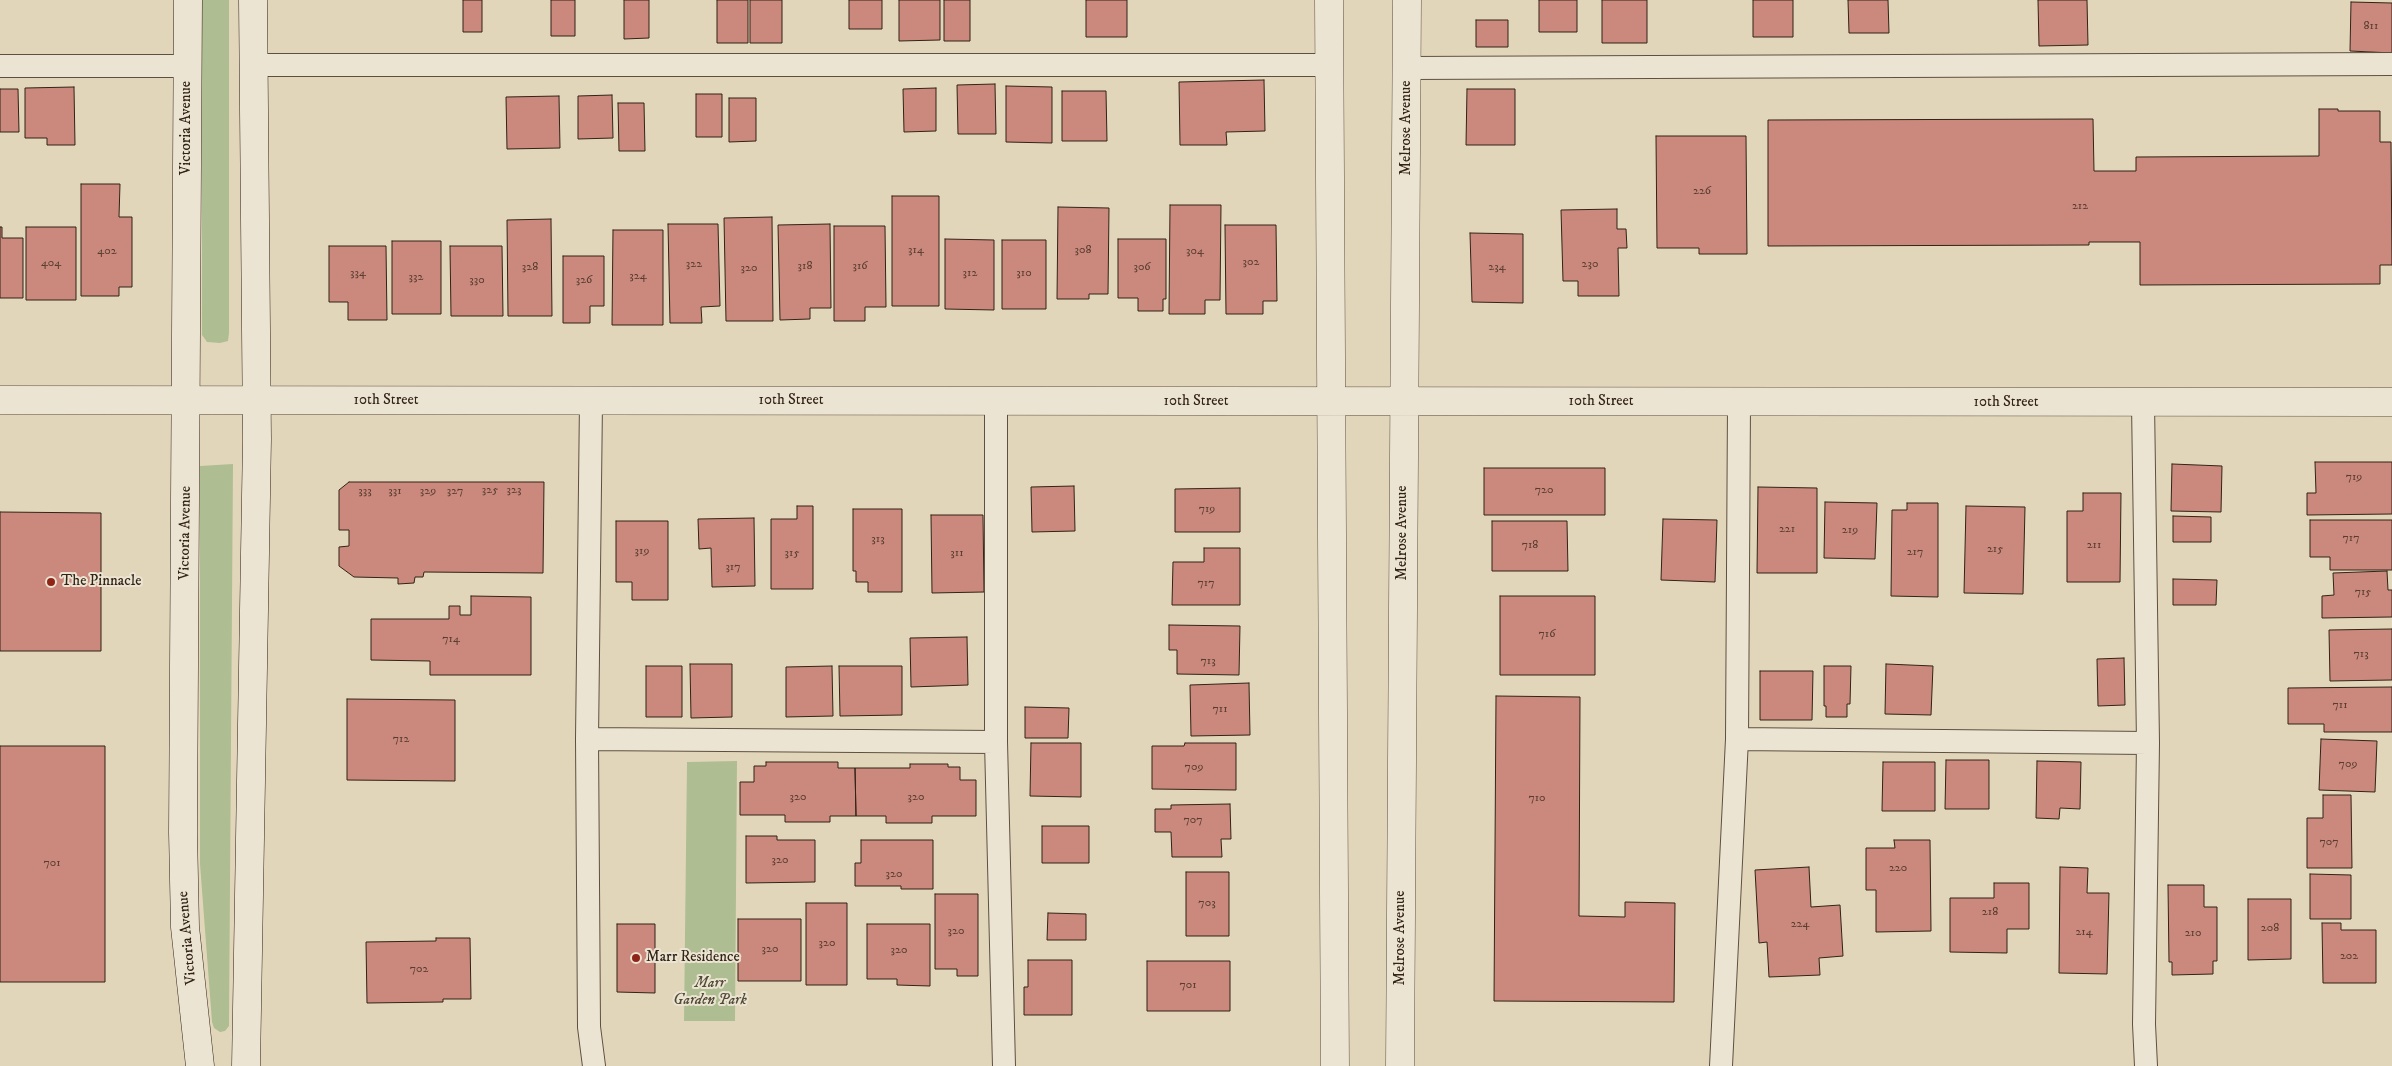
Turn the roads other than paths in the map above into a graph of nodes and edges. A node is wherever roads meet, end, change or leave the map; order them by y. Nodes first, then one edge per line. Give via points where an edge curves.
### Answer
1 (188, 0) edge
2 (253, 0) edge
3 (1329, 0) edge
4 (1407, 0) edge
5 (2392, 64) edge
6 (253, 65) junction
7 (1329, 65) junction
8 (0, 66) edge
9 (187, 66) junction
10 (1407, 68) junction
11 (0, 400) edge
12 (186, 400) junction
13 (257, 401) junction
14 (591, 401) junction
15 (996, 401) junction
16 (1330, 402) junction
17 (1404, 402) junction
18 (2392, 402) edge
19 (1739, 403) junction
20 (2143, 404) junction
21 (587, 739) junction
22 (1737, 739) junction
23 (996, 742) junction
24 (2148, 743) junction
25 (200, 1066) edge
26 (246, 1066) edge
27 (594, 1066) edge
28 (1004, 1066) edge
29 (1335, 1066) edge
30 (1400, 1066) edge
31 (1721, 1066) edge
32 (2146, 1066) edge

1 - 9 street, Victoria Avenue
2 - 6 street
3 - 7 street
4 - 10 street, Melrose Avenue
5 - 10 lane
6 - 7 lane
6 - 13 street
7 - 16 street
8 - 9 lane
9 - 12 street, Victoria Avenue
10 - 17 street, Melrose Avenue
11 - 12 street, 10th Street
12 - 13 street, 10th Street
12 - 25 street, Victoria Avenue via 183,832 185,927
13 - 14 street, 10th Street
13 - 26 street
14 - 15 street, 10th Street
14 - 21 lane
15 - 16 street, 10th Street
15 - 23 lane
16 - 17 street, 10th Street
16 - 29 street
17 - 19 street, 10th Street
17 - 30 street, Melrose Avenue
18 - 20 street, 10th Street
19 - 20 street, 10th Street
19 - 22 lane
20 - 24 lane
21 - 23 lane
21 - 27 lane via 589,1027
22 - 24 lane
22 - 31 lane
23 - 28 lane
24 - 32 lane

